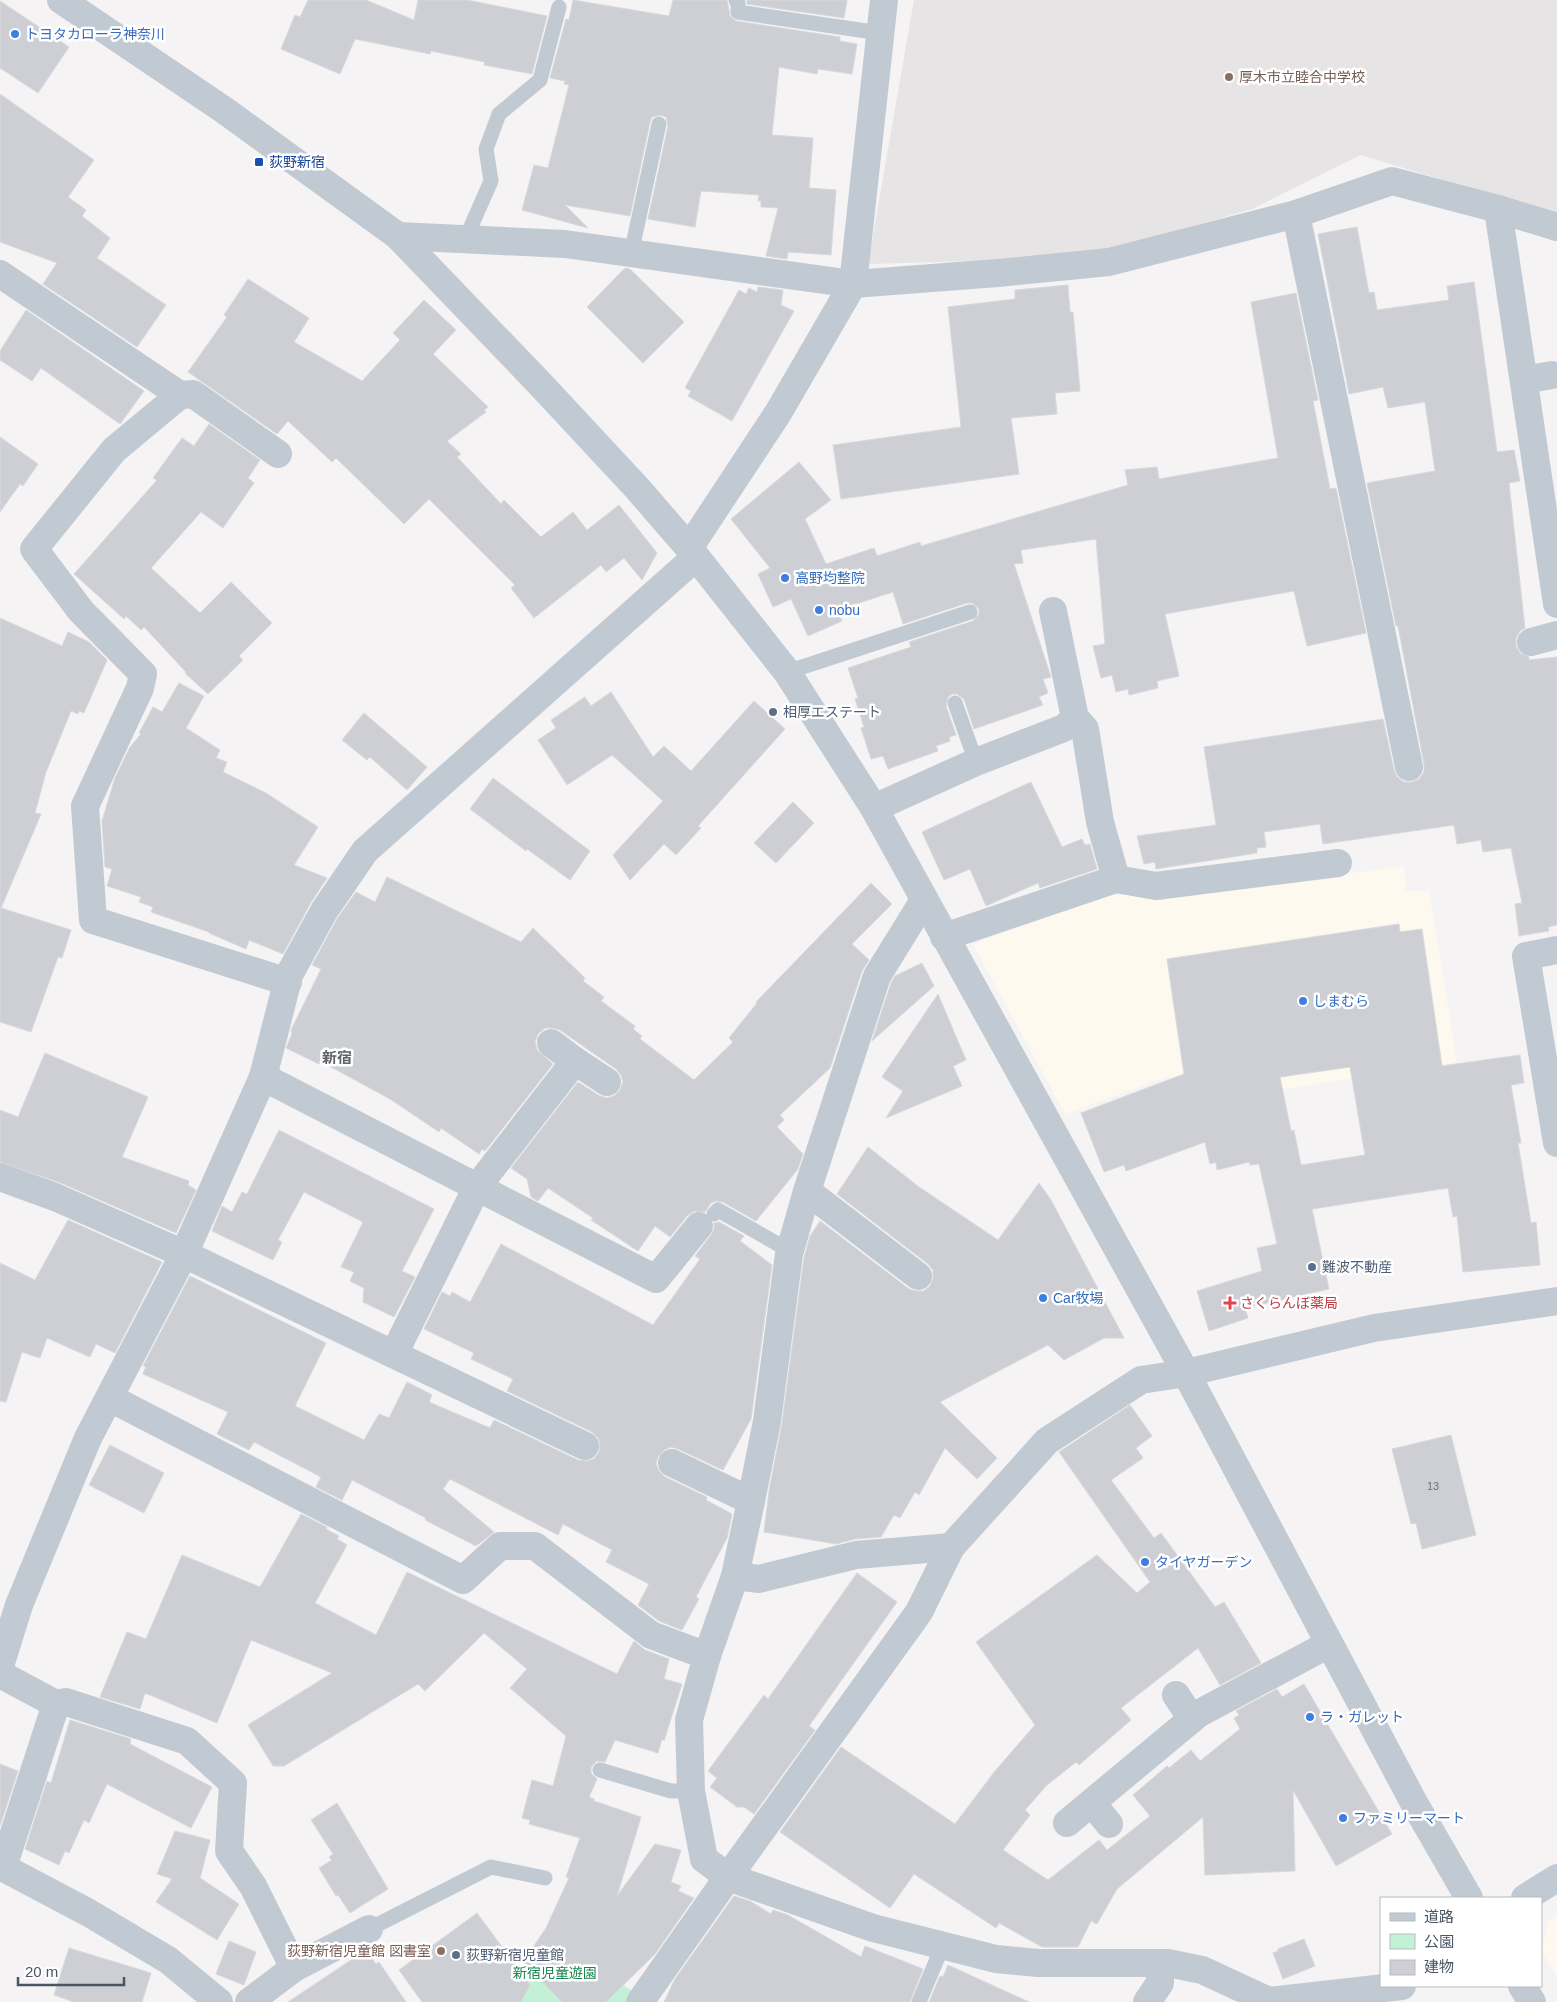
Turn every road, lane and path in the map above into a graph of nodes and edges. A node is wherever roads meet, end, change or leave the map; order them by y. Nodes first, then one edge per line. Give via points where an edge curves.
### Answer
1 (61, 0) edge
2 (736, 0) edge
3 (884, 0) edge
4 (559, 7) dead end
5 (880, 33) junction
6 (659, 124) dead end
7 (1498, 209) junction
8 (1296, 214) junction
9 (1557, 227) edge
10 (398, 236) junction
11 (465, 240) junction
12 (631, 254) junction
13 (0, 274) edge
14 (853, 284) junction
15 (1552, 375) dead end
16 (1524, 380) junction
17 (180, 395) junction
18 (278, 454) dead end
19 (1548, 479) edge
20 (693, 552) junction
21 (1557, 604) edge
22 (1052, 611) dead end
23 (970, 612) dead end
24 (787, 672) junction
25 (955, 703) dead end
26 (1075, 718) junction
27 (976, 762) junction
28 (1409, 768) dead end
29 (874, 808) junction
30 (1338, 863) dead end
31 (1116, 879) junction
32 (924, 900) junction
33 (944, 937) junction
34 (1557, 950) edge
35 (288, 982) junction
36 (551, 1043) dead end
37 (575, 1061) junction
38 (263, 1077) junction
39 (607, 1082) dead end
40 (1557, 1143) edge
41 (0, 1177) edge
42 (477, 1187) junction
43 (807, 1191) junction
44 (707, 1220) joint
45 (790, 1251) junction
46 (184, 1254) junction
47 (918, 1276) dead end
48 (1557, 1301) edge
49 (394, 1354) junction
50 (1186, 1373) junction
51 (110, 1398) junction
52 (585, 1446) dead end
53 (672, 1464) dead end
54 (751, 1501) junction
55 (951, 1547) junction
56 (735, 1576) junction
57 (1329, 1644) junction
58 (707, 1656) junction
59 (0, 1666) edge
60 (0, 1674) edge
61 (1176, 1695) dead end
62 (56, 1704) junction
63 (1192, 1719) junction
64 (600, 1770) dead end
65 (691, 1792) junction
66 (1092, 1803) junction
67 (1067, 1823) dead end
68 (1109, 1824) dead end
69 (1, 1866) edge
70 (728, 1877) junction
71 (545, 1878) dead end
72 (1557, 1878) edge
73 (1468, 1897) edge
74 (1527, 1897) edge
75 (369, 1929) joint
76 (943, 1946) junction
77 (1160, 1963) junction
78 (294, 1968) junction
79 (1393, 1987) edge
80 (1523, 1987) edge
81 (220, 2002) edge
82 (249, 2002) edge
83 (640, 2002) edge
84 (919, 2002) edge
85 (1147, 2002) edge
86 (1532, 2002) edge

1 - 10 street via 224,110
2 - 5 lane via 738,12
3 - 5 street
4 - 11 lane via 540,80 499,114 486,148 491,181
5 - 14 street
6 - 12 lane
7 - 8 street via 1392,181
7 - 9 street
7 - 16 street
8 - 14 street via 1109,262
8 - 28 street
10 - 11 street
10 - 20 street via 550,394
11 - 12 street via 565,244
12 - 14 street
13 - 17 street
14 - 20 street
15 - 16 street
16 - 19 street
17 - 18 street via 193,394
17 - 35 street via 114,450 34,549 81,611 143,674 140,688 85,806 93,920
19 - 21 street via 1537,548
20 - 24 street
20 - 35 street via 365,851 324,912
22 - 26 street
23 - 24 lane
24 - 29 street
25 - 27 lane
26 - 27 street via 1064,728
26 - 31 street via 1085,729 1100,822
27 - 29 street
29 - 32 street
30 - 31 street via 1307,856 1156,886
31 - 33 street
32 - 33 street
32 - 43 street via 877,976
33 - 50 street
34 - 40 street via 1526,956
35 - 38 street
36 - 37 street
37 - 39 street
37 - 42 street
38 - 42 street
38 - 46 street
41 - 46 street via 55,1197
42 - 44 street via 656,1279
42 - 49 street
43 - 45 street
43 - 47 street
44 - 45 lane via 718,1210
45 - 54 street via 767,1420
46 - 49 street
46 - 51 street
48 - 50 street via 1374,1328
49 - 52 street
50 - 55 street via 1142,1380 1047,1440
50 - 57 street
51 - 58 street via 462,1580 500,1546 535,1546 651,1635
51 - 59 street via 88,1438 19,1604
53 - 54 street
54 - 56 street
55 - 56 street via 856,1555 759,1579
55 - 70 street via 919,1612
56 - 58 street
57 - 63 street
57 - 73 street
58 - 65 street via 689,1720
60 - 62 street
61 - 63 street
62 - 69 street
62 - 78 street via 66,1702 187,1742 233,1783 229,1851 253,1886
63 - 66 street
64 - 65 lane via 671,1792
65 - 70 street via 704,1859
66 - 67 street
66 - 68 street
69 - 81 street via 89,1912 168,1960
70 - 76 street via 873,1928
70 - 83 street
71 - 75 lane via 491,1867
72 - 74 street
75 - 78 street
76 - 77 street via 996,1959 1038,1963
76 - 84 lane
77 - 79 street via 1202,1970 1269,2001
77 - 85 street via 1160,1982
78 - 82 street
80 - 86 street

